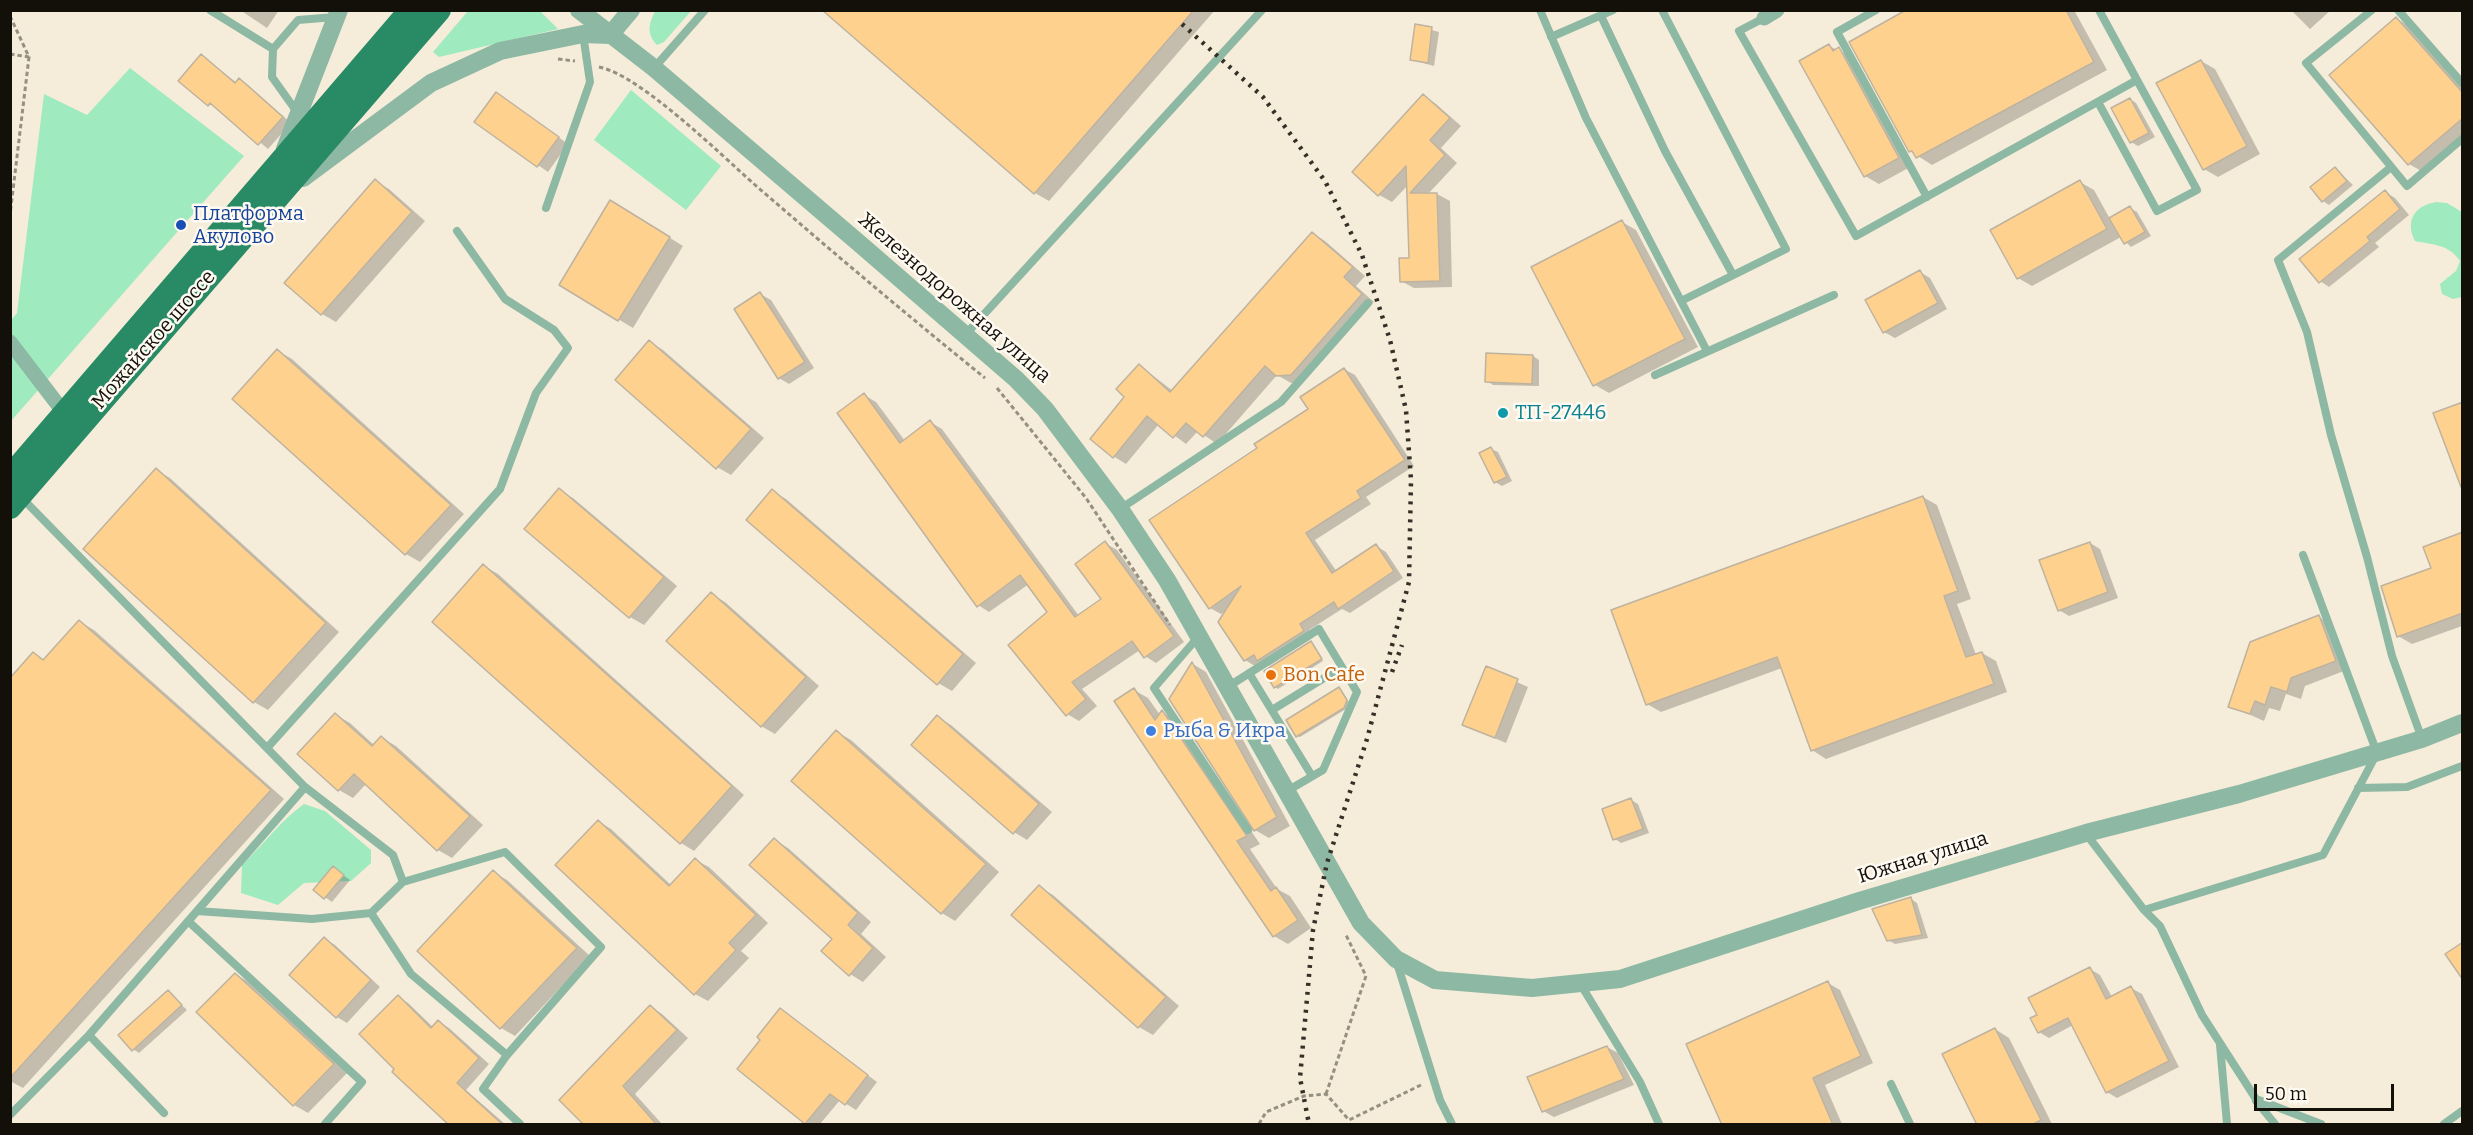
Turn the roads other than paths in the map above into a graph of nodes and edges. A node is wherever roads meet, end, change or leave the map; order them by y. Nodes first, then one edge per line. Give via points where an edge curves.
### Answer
1 (210, 10) edge
2 (411, 10) edge
3 (440, 10) edge
4 (579, 10) edge
5 (631, 10) edge
6 (705, 10) edge
7 (1262, 10) edge
8 (1540, 10) edge
9 (1613, 10) edge
10 (1662, 10) edge
11 (1876, 10) edge
12 (2098, 10) edge
13 (2372, 10) edge
14 (2398, 10) edge
15 (338, 14) edge
16 (1771, 14) edge
17 (1601, 15) junction
18 (583, 34) junction
19 (610, 35) junction
20 (1551, 37) junction
21 (273, 49) junction
22 (654, 68) junction
23 (2137, 80) junction
24 (2463, 83) edge
25 (2098, 102) junction
26 (299, 117) junction
27 (2463, 139) edge
28 (278, 166) junction
29 (2391, 167) junction
30 (1927, 197) junction
31 (274, 200) junction
32 (546, 208) dead end
33 (457, 231) dead end
34 (1733, 275) junction
35 (1834, 295) dead end
36 (1681, 302) junction
37 (1368, 303) dead end
38 (965, 335) junction
39 (10, 342) edge
40 (1707, 351) junction
41 (1655, 375) dead end
42 (65, 414) junction
43 (14, 493) edge
44 (1120, 509) junction
45 (2303, 555) dead end
46 (1194, 641) junction
47 (1342, 667) junction
48 (1249, 673) junction
49 (1228, 686) junction
50 (1272, 710) junction
51 (2463, 723) edge
52 (2422, 739) junction
53 (267, 748) junction
54 (2377, 753) junction
55 (2463, 766) edge
56 (1312, 776) junction
57 (305, 787) junction
58 (2358, 788) junction
59 (1287, 791) junction
60 (1248, 830) dead end
61 (2086, 833) junction
62 (403, 882) junction
63 (2144, 910) junction
64 (197, 911) junction
65 (371, 914) junction
66 (188, 921) junction
67 (1396, 959) junction
68 (1580, 983) junction
69 (89, 1035) junction
70 (2220, 1044) junction
71 (507, 1055) junction
72 (1891, 1084) dead end
73 (2256, 1099) junction
74 (2463, 1111) edge
75 (164, 1113) dead end
76 (10, 1115) edge
77 (325, 1125) edge
78 (520, 1125) edge
79 (1452, 1125) edge
80 (1659, 1125) edge
81 (1910, 1125) edge
82 (2227, 1125) edge
83 (2275, 1125) edge
84 (2321, 1125) edge
85 (2444, 1125) edge

1 - 21 lane
2 - 28 main road, Можайское шоссе
3 - 31 main road, Можайское шоссе
4 - 19 street, Железнодорожная улица
5 - 19 street
6 - 22 lane
7 - 38 lane
8 - 20 lane
9 - 17 lane
10 - 34 lane via 1786,249
11 - 30 lane via 1837,32
12 - 23 lane
13 - 29 lane via 2306,63
14 - 24 lane
15 - 21 lane via 298,20
15 - 26 street
16 - 30 lane via 1738,31 1856,236
17 - 20 lane
17 - 34 lane via 1665,151
18 - 19 street
18 - 31 street via 500,51 431,83
18 - 32 lane via 590,82
19 - 22 street, Железнодорожная улица
20 - 36 lane via 1586,118
21 - 26 lane via 272,77
22 - 38 street, Железнодорожная улица
23 - 25 lane
23 - 25 lane via 2197,190 2157,211
25 - 30 lane
26 - 28 street
27 - 29 lane via 2407,186
28 - 42 main road, Можайское шоссе
29 - 52 lane via 2278,260 2307,332 2392,656
31 - 43 main road, Можайское шоссе
33 - 53 lane via 505,299 554,330 568,348 536,393 500,489
34 - 36 lane
35 - 40 lane
36 - 40 lane
37 - 44 lane via 1281,402
38 - 44 street, Железнодорожная улица via 1045,409
39 - 42 street
40 - 41 lane
42 - 43 main road, Можайское шоссе
43 - 53 lane
44 - 46 street, Железнодорожная улица
45 - 54 lane
46 - 49 street, Железнодорожная улица
46 - 60 lane via 1154,688
47 - 48 lane via 1319,629
47 - 50 lane
47 - 56 lane via 1357,692 1323,770
48 - 49 lane
48 - 50 lane
49 - 59 street, Железнодорожная улица
50 - 56 lane
51 - 52 street, Южная улица
52 - 54 street, Южная улица
53 - 57 lane
54 - 58 lane
54 - 61 street, Южная улица
55 - 58 lane via 2407,787
56 - 59 lane
57 - 62 lane via 393,855
57 - 64 lane
58 - 63 lane via 2323,855
59 - 67 street, Железнодорожная улица via 1361,923
61 - 63 lane
61 - 68 street, Южная улица via 1620,979
62 - 65 lane
62 - 71 lane via 505,852 601,947
63 - 70 lane via 2160,926
64 - 65 lane via 312,919
64 - 66 lane
65 - 71 lane via 411,974
66 - 69 lane
66 - 77 lane via 362,1082
67 - 68 street, Южная улица via 1435,980 1532,988
67 - 79 lane
68 - 80 lane via 1640,1082
69 - 75 lane
69 - 76 lane
70 - 73 lane
70 - 82 lane
71 - 78 lane via 483,1089
72 - 81 lane
73 - 83 lane
73 - 84 lane
74 - 85 lane

